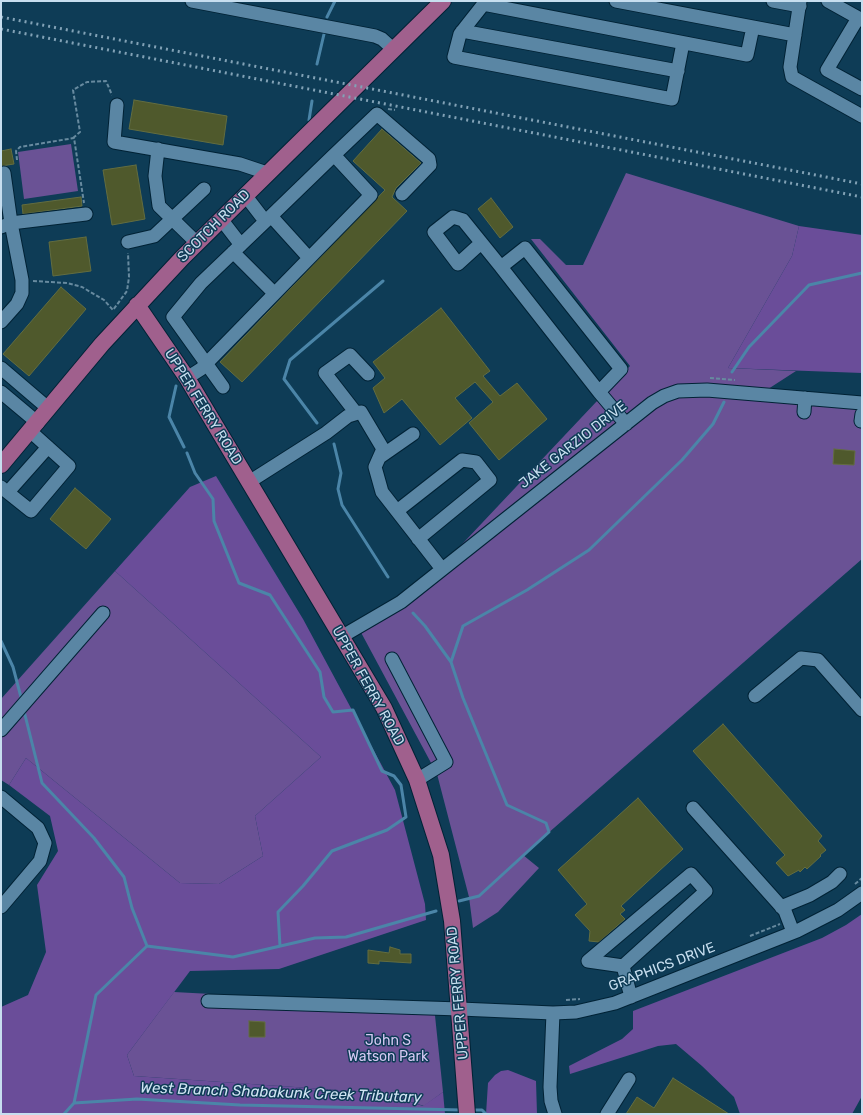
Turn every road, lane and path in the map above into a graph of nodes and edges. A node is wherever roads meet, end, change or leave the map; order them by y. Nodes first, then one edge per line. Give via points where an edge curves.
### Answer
1 (192, 1) edge
2 (443, 1) edge
3 (616, 1) edge
4 (774, 1) edge
5 (828, 1) edge
6 (484, 3) edge
7 (800, 4) edge
8 (237, 5) edge
9 (860, 19) edge
10 (753, 27) junction
11 (462, 31) junction
12 (795, 35) junction
13 (683, 43) junction
14 (393, 49) junction
15 (678, 71) junction
16 (862, 90) edge
17 (117, 105) joint
18 (862, 116) edge
19 (72, 138) junction
20 (158, 149) junction
21 (334, 155) junction
22 (17, 160) dead end
23 (4, 173) dead end
24 (267, 173) junction
25 (204, 189) dead end
26 (402, 194) dead end
27 (245, 195) junction
28 (86, 214) joint
29 (268, 218) junction
30 (172, 219) junction
31 (221, 219) junction
32 (6, 225) edge
33 (128, 242) joint
34 (197, 243) junction
35 (480, 243) dead end
36 (237, 248) junction
37 (309, 258) junction
38 (501, 267) junction
39 (22, 280) junction
40 (274, 293) junction
41 (137, 305) junction
42 (1, 322) edge
43 (206, 364) junction
44 (1, 368) edge
45 (368, 374) dead end
46 (187, 378) junction
47 (706, 378) dead end
48 (742, 381) dead end
49 (223, 387) dead end
50 (1, 392) edge
51 (599, 392) junction
52 (862, 403) edge
53 (49, 409) junction
54 (356, 414) junction
55 (626, 424) junction
56 (34, 427) junction
57 (413, 434) dead end
58 (48, 447) junction
59 (380, 457) junction
60 (1, 465) edge
61 (249, 482) junction
62 (4, 489) edge
63 (397, 511) junction
64 (418, 539) junction
65 (442, 569) junction
66 (103, 613) dead end
67 (342, 637) junction
68 (392, 659) dead end
69 (755, 696) dead end
70 (862, 710) edge
71 (1, 730) edge
72 (417, 780) junction
73 (1, 797) edge
74 (693, 808) dead end
75 (840, 874) dead end
76 (862, 878) edge
77 (857, 890) edge
78 (781, 906) junction
79 (1, 907) edge
80 (791, 926) junction
81 (747, 938) dead end
82 (623, 966) junction
83 (631, 997) junction
84 (582, 998) dead end
85 (208, 1001) dead end
86 (561, 1001) dead end
87 (460, 1009) junction
88 (553, 1014) junction
89 (629, 1079) dead end
90 (467, 1114) edge
91 (555, 1114) edge
92 (607, 1114) edge

1 - 8 street
2 - 14 main road, SCOTCH ROAD
3 - 10 street
4 - 7 street
5 - 9 street
6 - 11 street
6 - 13 street
7 - 12 street
8 - 14 street via 375,36
9 - 16 street via 827,70
10 - 12 street
10 - 13 street via 747,55
11 - 15 street
11 - 15 street via 454,57 665,97 672,98
12 - 18 street via 790,67 792,78
13 - 15 street
14 - 24 main road, SCOTCH ROAD
17 - 19 path via 106,81 87,82 72,90 80,132
17 - 20 street via 114,142
19 - 22 path via 20,146 16,150
19 - 28 path
20 - 24 street via 240,164
20 - 30 street via 155,176 159,206
21 - 26 street via 377,114 429,159 430,165
21 - 29 street
21 - 37 street via 371,195
23 - 32 street
24 - 27 main road, SCOTCH ROAD
25 - 30 street
27 - 29 street
27 - 31 main road, SCOTCH ROAD
28 - 32 street
29 - 36 street
29 - 37 street
30 - 33 street via 154,236
30 - 34 street
31 - 34 main road, SCOTCH ROAD
31 - 36 street
32 - 39 street
33 - 39 path via 127,291 113,310 104,300 82,287 67,283
34 - 41 main road, SCOTCH ROAD
35 - 38 street
36 - 40 street
36 - 43 street via 201,283 173,317
37 - 40 street
38 - 51 street
38 - 51 street via 526,248 622,369
39 - 42 street via 22,293 17,304
40 - 43 street
41 - 46 main road, UPPER FERRY ROAD
41 - 53 main road, SCOTCH ROAD
43 - 46 street
43 - 49 street
44 - 53 street
45 - 54 street via 350,355 325,373
46 - 61 main road, UPPER FERRY ROAD
47 - 48 path
50 - 56 street
51 - 55 street
52 - 55 street, JAKE GARZIO DRIVE via 804,405 693,389 664,396
53 - 56 main road, SCOTCH ROAD
54 - 59 street via 361,412 383,449
54 - 61 street via 348,416
55 - 65 street, JAKE GARZIO DRIVE
56 - 58 street
56 - 60 main road, SCOTCH ROAD
57 - 59 street
58 - 62 street
58 - 62 street via 69,466 31,511
59 - 63 street via 375,467 382,492
61 - 67 main road, UPPER FERRY ROAD
63 - 64 street
63 - 64 street via 462,460 476,462 490,480
64 - 65 street
65 - 67 street, JAKE GARZIO DRIVE via 401,602
66 - 71 street
67 - 72 main road, UPPER FERRY ROAD via 384,708
68 - 72 street via 446,762
69 - 70 street via 801,658 818,660
72 - 87 main road, UPPER FERRY ROAD via 441,855 452,921
73 - 79 street via 38,828 45,843 40,861
74 - 78 street
75 - 78 street via 810,895
76 - 77 path
77 - 80 street, GRAPHICS DRIVE via 838,910
78 - 80 street
80 - 81 path
80 - 83 street, GRAPHICS DRIVE
82 - 82 street via 706,891 691,874 588,961
82 - 83 street
83 - 88 street, GRAPHICS DRIVE via 596,1009
84 - 86 path
85 - 87 street, GRAPHICS DRIVE
87 - 88 street, GRAPHICS DRIVE
87 - 90 main road, UPPER FERRY ROAD
88 - 91 street via 550,1086
89 - 92 street

